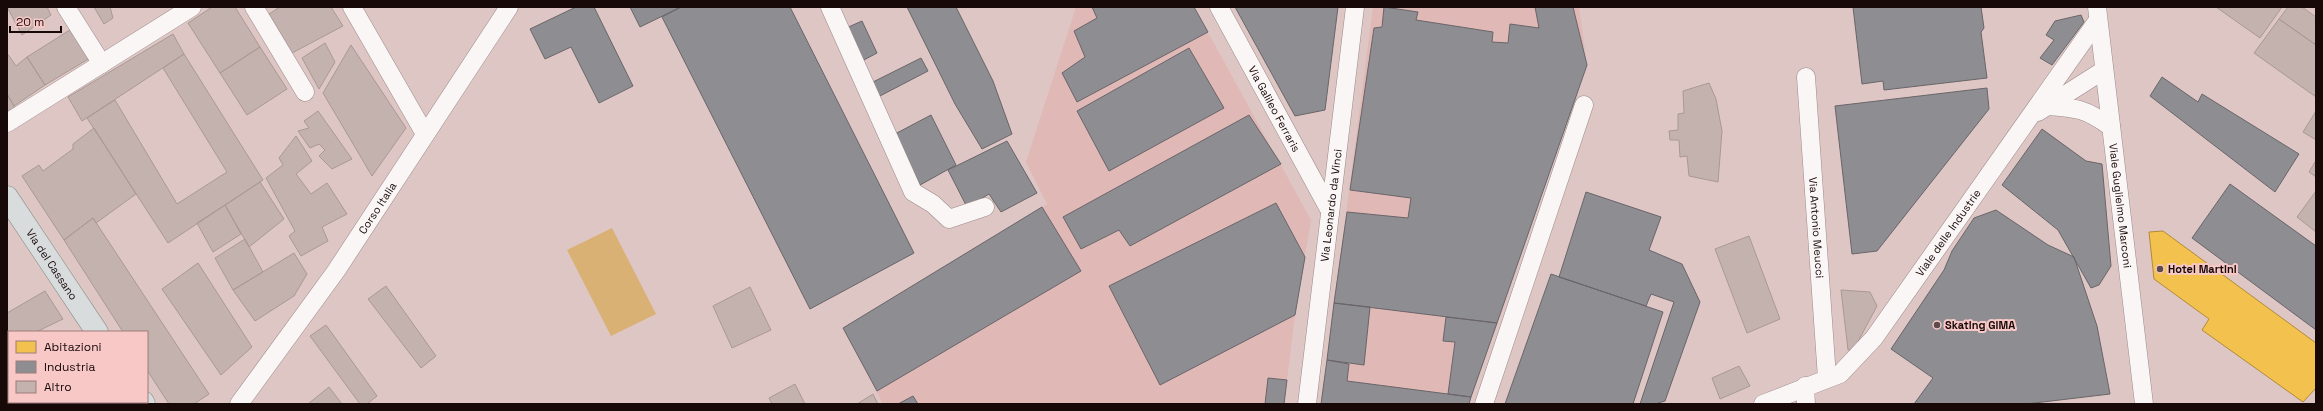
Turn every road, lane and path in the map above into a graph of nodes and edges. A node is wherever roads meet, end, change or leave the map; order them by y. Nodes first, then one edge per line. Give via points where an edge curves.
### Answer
1 (66, 7) edge
2 (192, 7) edge
3 (254, 7) edge
4 (352, 7) edge
5 (509, 7) edge
6 (830, 7) edge
7 (1219, 7) edge
8 (1355, 7) edge
9 (2098, 14) edge
10 (102, 64) junction
11 (2104, 70) junction
12 (1806, 78) dead end
13 (305, 92) dead end
14 (1584, 105) dead end
15 (2047, 106) junction
16 (2030, 117) junction
17 (7, 123) edge
18 (2111, 127) junction
19 (425, 134) junction
20 (8, 201) edge
21 (985, 207) dead end
22 (1330, 211) junction
23 (95, 331) edge
24 (1827, 378) junction
25 (1806, 386) junction
26 (239, 404) edge
27 (1307, 404) edge
28 (1484, 404) edge
29 (1763, 404) edge
30 (1806, 404) edge
31 (2144, 404) edge

1 - 10 street
2 - 10 street
3 - 13 street
4 - 19 street
5 - 19 street, Corso Italia
6 - 21 street via 913,192 949,219
7 - 22 street, Via Galileo Ferraris
8 - 22 street, Via Leonardo da Vinci
9 - 11 street, Viale Guglielmo Marconi
9 - 16 street, Viale delle Industrie
10 - 17 street
11 - 15 street
11 - 18 street, Viale Guglielmo Marconi
12 - 24 street, Via Antonio Meucci
14 - 28 street
15 - 16 street
15 - 18 street via 2074,108 2092,113
16 - 24 street, Viale delle Industrie via 1874,338 1840,374
18 - 31 street, Viale Guglielmo Marconi
19 - 26 street, Corso Italia via 336,271
20 - 23 main road, Via del Cassano
22 - 27 street, Via Leonardo da Vinci
24 - 25 street, Viale delle Industrie
25 - 29 street, Viale delle Industrie
25 - 30 street

